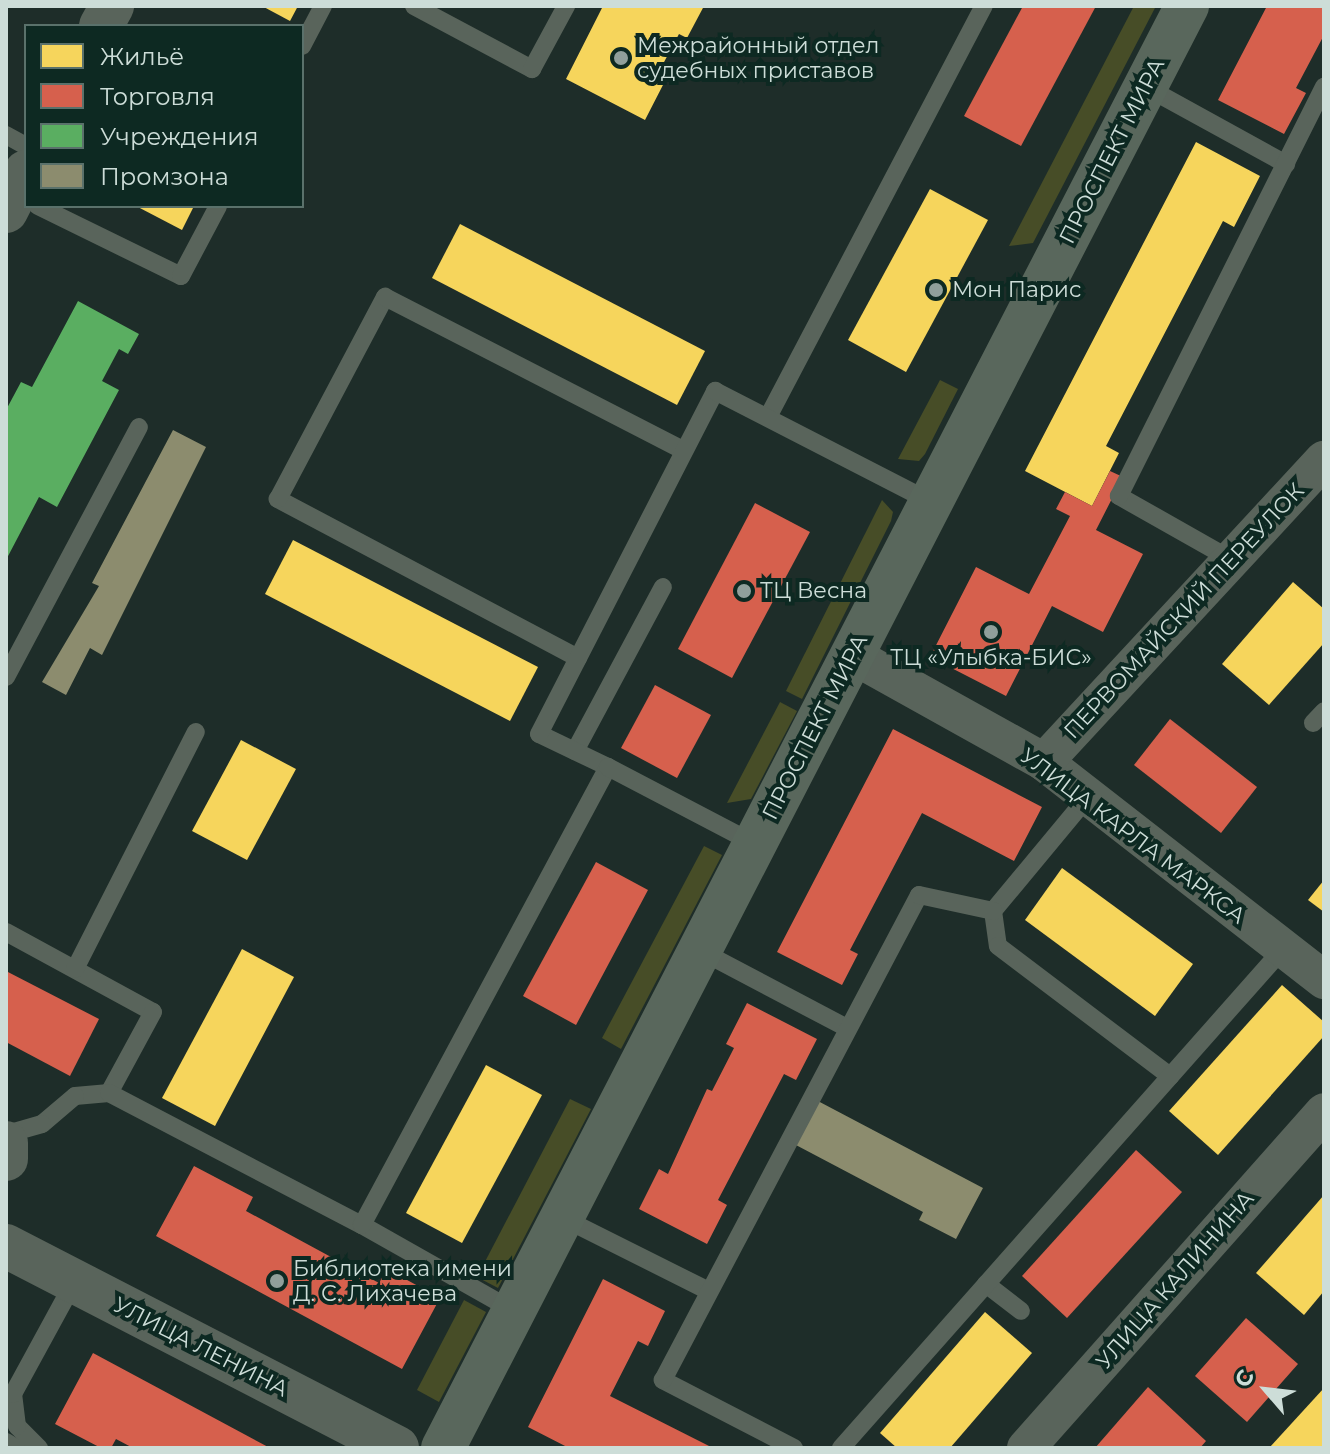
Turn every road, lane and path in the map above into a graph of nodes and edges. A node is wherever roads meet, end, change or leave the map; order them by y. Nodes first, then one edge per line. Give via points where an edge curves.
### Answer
1 (112, 6) edge
2 (323, 6) edge
3 (414, 6) edge
4 (566, 6) edge
5 (984, 6) edge
6 (1187, 6) edge
7 (102, 24) edge
8 (304, 42) edge
9 (1324, 86) edge
10 (1146, 87) junction
11 (6, 135) edge
12 (24, 145) edge
13 (1286, 164) junction
14 (46, 208) edge
15 (217, 208) edge
16 (768, 417) junction
17 (139, 427) dead end
18 (683, 450) junction
19 (1324, 460) edge
20 (931, 502) junction
21 (1232, 560) junction
22 (663, 587) dead end
23 (852, 655) junction
24 (578, 658) junction
25 (6, 677) edge
26 (196, 732) dead end
27 (575, 751) junction
28 (1044, 762) junction
29 (608, 767) junction
30 (1086, 799) junction
31 (755, 844) junction
32 (993, 911) junction
33 (6, 932) edge
34 (699, 950) junction
35 (1282, 950) junction
36 (75, 969) junction
37 (1324, 980) edge
38 (847, 1028) junction
39 (1170, 1076) junction
40 (109, 1093) junction
41 (1324, 1112) edge
42 (6, 1134) edge
43 (6, 1143) edge
44 (6, 1159) edge
45 (561, 1217) junction
46 (362, 1225) junction
47 (6, 1246) edge
48 (74, 1282) junction
49 (986, 1284) junction
50 (709, 1291) junction
51 (514, 1311) junction
52 (1021, 1311) dead end
53 (10, 1395) edge
54 (6, 1442) edge
55 (16, 1448) edge
56 (39, 1448) edge
57 (397, 1448) edge
58 (443, 1448) edge
59 (794, 1448) edge
60 (841, 1448) edge
61 (1026, 1448) edge

1 - 7 street
2 - 8 lane
3 - 4 lane via 532,69
5 - 16 lane
6 - 10 main road, ПРОСПЕКТ МИРА
9 - 13 lane
10 - 13 lane
10 - 20 main road, ПРОСПЕКТ МИРА
11 - 12 lane
13 - 21 lane via 1119,496
14 - 15 lane via 181,276
16 - 18 lane via 715,391
16 - 20 lane
17 - 25 lane
18 - 24 lane
18 - 24 lane via 385,297 278,499
19 - 21 street, ПЕРВОМАЙСКИЙ ПЕРЕУЛОК
20 - 23 main road, ПРОСПЕКТ МИРА
21 - 28 street, ПЕРВОМАЙСКИЙ ПЕРЕУЛОК
22 - 27 lane
23 - 28 street, УЛИЦА КАРЛА МАРКСА
23 - 31 main road, ПРОСПЕКТ МИРА
24 - 27 lane via 539,734
26 - 36 lane
27 - 29 lane
28 - 30 street, УЛИЦА КАРЛА МАРКСА
29 - 31 lane
29 - 46 lane
30 - 32 lane
30 - 35 street, УЛИЦА КАРЛА МАРКСА
31 - 34 main road, ПРОСПЕКТ МИРА
32 - 38 lane via 919,895
32 - 39 lane via 998,946
33 - 36 lane
34 - 38 lane
34 - 45 main road, ПРОСПЕКТ МИРА
35 - 37 street, УЛИЦА КАРЛА МАРКСА
35 - 39 lane
36 - 40 lane via 153,1012
38 - 50 lane
39 - 49 lane
40 - 42 lane via 75,1096 42,1124
40 - 46 lane
41 - 61 street, УЛИЦА КАЛИНИНА
43 - 44 street
45 - 50 lane
45 - 51 main road, ПРОСПЕКТ МИРА
46 - 51 lane
47 - 48 street, УЛИЦА ЛЕНИНА
48 - 53 lane
48 - 57 street, УЛИЦА ЛЕНИНА
49 - 52 lane
49 - 60 lane
50 - 59 lane via 663,1380
51 - 58 main road, ПРОСПЕКТ МИРА
53 - 56 lane via 17,1426
54 - 55 lane

